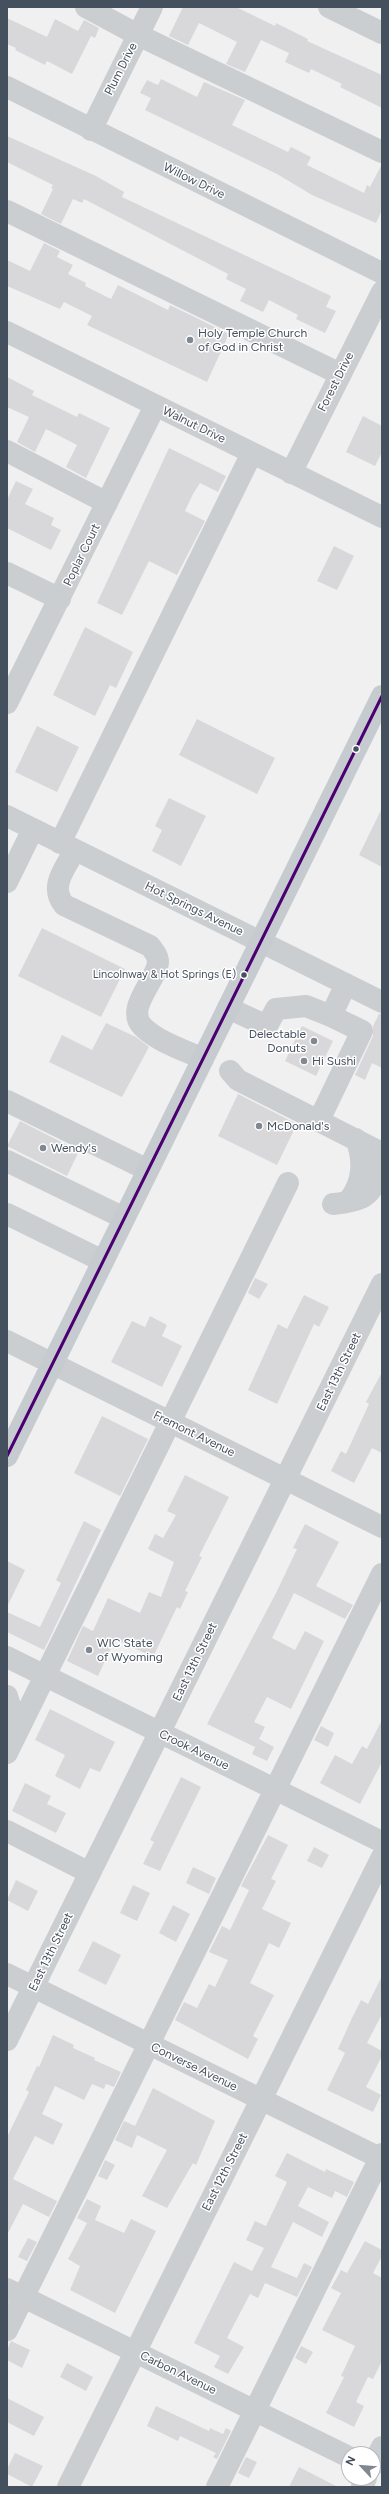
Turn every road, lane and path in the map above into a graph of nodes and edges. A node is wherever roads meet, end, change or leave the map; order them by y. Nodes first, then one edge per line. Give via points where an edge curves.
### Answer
1 (86, 7) edge
2 (152, 7) edge
3 (329, 7) edge
4 (382, 33) edge
5 (138, 35) junction
6 (7, 87) edge
7 (90, 130) junction
8 (382, 152) edge
9 (7, 210) edge
10 (382, 273) edge
11 (382, 292) edge
12 (7, 332) edge
13 (340, 374) junction
14 (155, 406) junction
15 (7, 451) edge
16 (252, 453) junction
17 (290, 472) junction
18 (107, 503) junction
19 (382, 517) edge
20 (7, 574) edge
21 (60, 600) junction
22 (8, 698) edge
23 (382, 698) edge
24 (7, 816) edge
25 (33, 829) junction
26 (67, 846) junction
27 (7, 882) edge
28 (260, 942) junction
29 (346, 984) junction
30 (382, 1002) edge
31 (228, 1008) junction
32 (331, 1016) junction
33 (203, 1059) junction
34 (230, 1071) dead end
35 (7, 1101) edge
36 (322, 1114) dead end
37 (7, 1161) edge
38 (148, 1170) junction
39 (288, 1183) dead end
40 (341, 1203) dead end
41 (7, 1214) edge
42 (124, 1218) junction
43 (103, 1261) junction
44 (382, 1284) edge
45 (7, 1341) edge
46 (52, 1364) junction
47 (170, 1422) junction
48 (7, 1456) edge
49 (285, 1479) junction
50 (382, 1527) edge
51 (382, 1574) edge
52 (7, 1657) edge
53 (45, 1676) junction
54 (13, 1712) edge
55 (160, 1732) junction
56 (7, 1753) edge
57 (275, 1789) junction
58 (7, 1830) edge
59 (382, 1842) edge
60 (382, 1856) edge
61 (90, 1873) junction
62 (7, 1974) edge
63 (33, 1988) junction
64 (7, 2040) edge
65 (148, 2045) junction
66 (261, 2100) junction
67 (381, 2157) edge
68 (15, 2293) edge
69 (7, 2330) edge
70 (135, 2352) junction
71 (255, 2411) junction
72 (341, 2453) edge
73 (68, 2487) edge
74 (217, 2487) edge

1 - 5 street
2 - 5 street, Plum Drive
3 - 4 street
5 - 7 street, Plum Drive
5 - 8 street
6 - 7 street, Willow Drive
7 - 10 street, Willow Drive
9 - 13 street
11 - 13 street, Forest Drive
12 - 14 street, Walnut Drive
13 - 17 street, Forest Drive
14 - 16 street, Walnut Drive
14 - 18 street, Poplar Court
15 - 18 street
16 - 17 street, Walnut Drive
16 - 26 street
17 - 19 street, Walnut Drive
18 - 21 street, Poplar Court
20 - 21 street
21 - 22 street, Poplar Court
23 - 28 main road
24 - 25 street, Hot Springs Avenue
25 - 26 street, Hot Springs Avenue
25 - 27 street
26 - 28 street, Hot Springs Avenue
26 - 33 street via 56,888 57,896 64,905 150,946 156,953 158,964 140,1000 137,1017 151,1034
28 - 29 street, Hot Springs Avenue
28 - 31 main road
29 - 30 street, Hot Springs Avenue
29 - 32 street
31 - 32 street via 267,1026 276,1009 306,1006
31 - 33 main road
32 - 36 street via 362,1031
33 - 38 main road
34 - 40 street via 238,1080 356,1139 361,1153 361,1179 356,1193
35 - 38 street
37 - 42 street
38 - 42 main road
39 - 47 street
41 - 43 street
42 - 43 main road
43 - 46 main road
44 - 49 street, East 13th Street
45 - 46 street, Fremont Avenue
46 - 47 street, Fremont Avenue
46 - 48 main road
47 - 49 street, Fremont Avenue
47 - 53 street
49 - 50 street, Fremont Avenue
49 - 55 street, East 13th Street
51 - 57 street
52 - 53 street, Crook Avenue
53 - 54 street
53 - 55 street, Crook Avenue
54 - 56 street
55 - 57 street, Crook Avenue
55 - 61 street, East 13th Street
57 - 59 street, Crook Avenue
57 - 65 street
58 - 61 street
60 - 66 street, East 12th Street
61 - 63 street, East 13th Street
62 - 63 street, Converse Avenue
63 - 64 street, East 13th Street
63 - 65 street, Converse Avenue
65 - 66 street, Converse Avenue
65 - 68 street
66 - 67 street, Converse Avenue
66 - 70 street, East 12th Street
67 - 71 street
68 - 69 street
68 - 70 street, Carbon Avenue
70 - 71 street, Carbon Avenue
70 - 73 street, East 12th Street
71 - 72 street, Carbon Avenue
71 - 74 street

